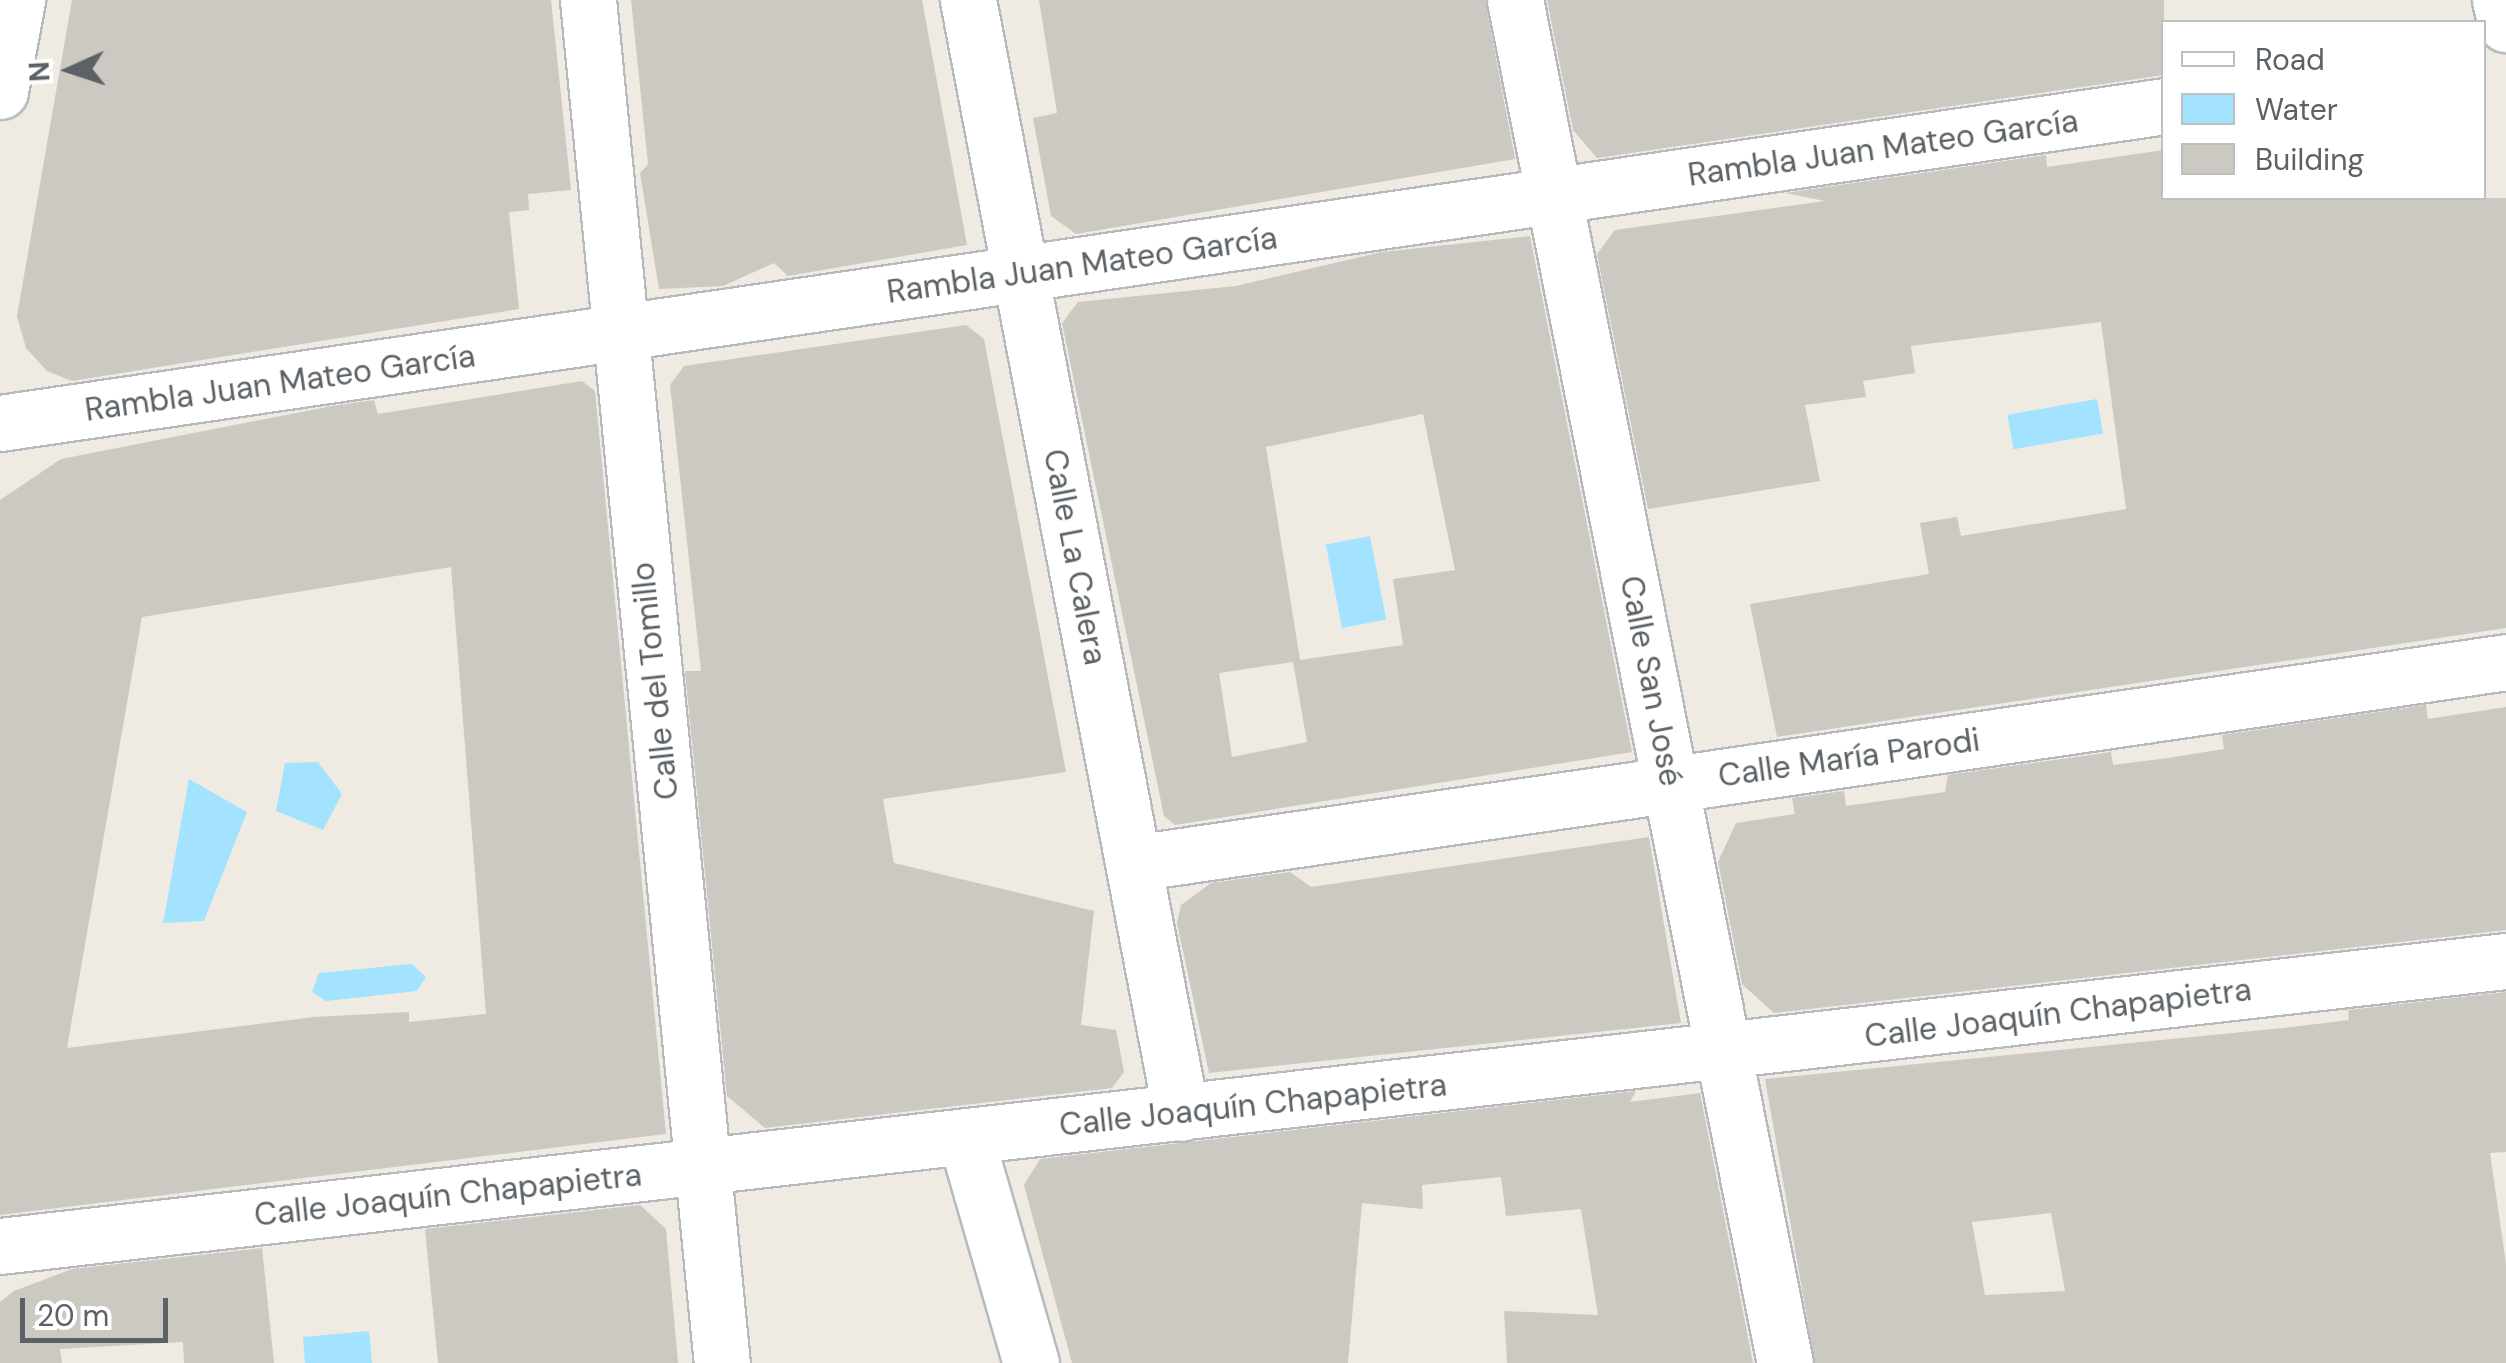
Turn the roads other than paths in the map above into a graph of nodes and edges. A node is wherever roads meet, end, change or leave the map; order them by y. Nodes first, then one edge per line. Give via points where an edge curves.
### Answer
1 (17, 0) edge
2 (588, 0) edge
3 (968, 0) edge
4 (1515, 0) edge
5 (2500, 0) edge
6 (2506, 24) edge
7 (0, 90) edge
8 (2161, 106) edge
9 (1556, 196) junction
10 (1021, 274) junction
11 (621, 334) junction
12 (0, 423) edge
13 (2506, 662) edge
14 (1670, 784) junction
15 (1134, 863) junction
16 (2506, 961) edge
17 (1723, 1052) junction
18 (1181, 1113) junction
19 (966, 1138) junction
20 (702, 1167) junction
21 (0, 1246) edge
22 (722, 1363) edge
23 (1032, 1363) edge
24 (1785, 1363) edge

1 - 7 street
2 - 11 street, Calle del Tomillo
3 - 10 street, Calle La Calera
4 - 9 street, Calle San José
5 - 6 street
8 - 9 street, Rambla Juan Mateo García
9 - 10 street, Rambla Juan Mateo García
9 - 14 street, Calle San José
10 - 11 street, Rambla Juan Mateo García
10 - 15 street, Calle La Calera
11 - 12 street, Rambla Juan Mateo García
11 - 20 street, Calle del Tomillo
13 - 14 street, Calle María Parodi
14 - 15 street, Calle María Parodi
14 - 17 street, Calle San José
15 - 18 street, Calle La Calera
16 - 17 street, Calle Joaquín Chapapietra
17 - 18 street, Calle Joaquín Chapapietra
17 - 24 street, Calle San José
18 - 19 street, Calle Joaquín Chapapietra
19 - 20 street, Calle Joaquín Chapapietra
19 - 23 street
20 - 21 street, Calle Joaquín Chapapietra
20 - 22 street, Calle del Tomillo

